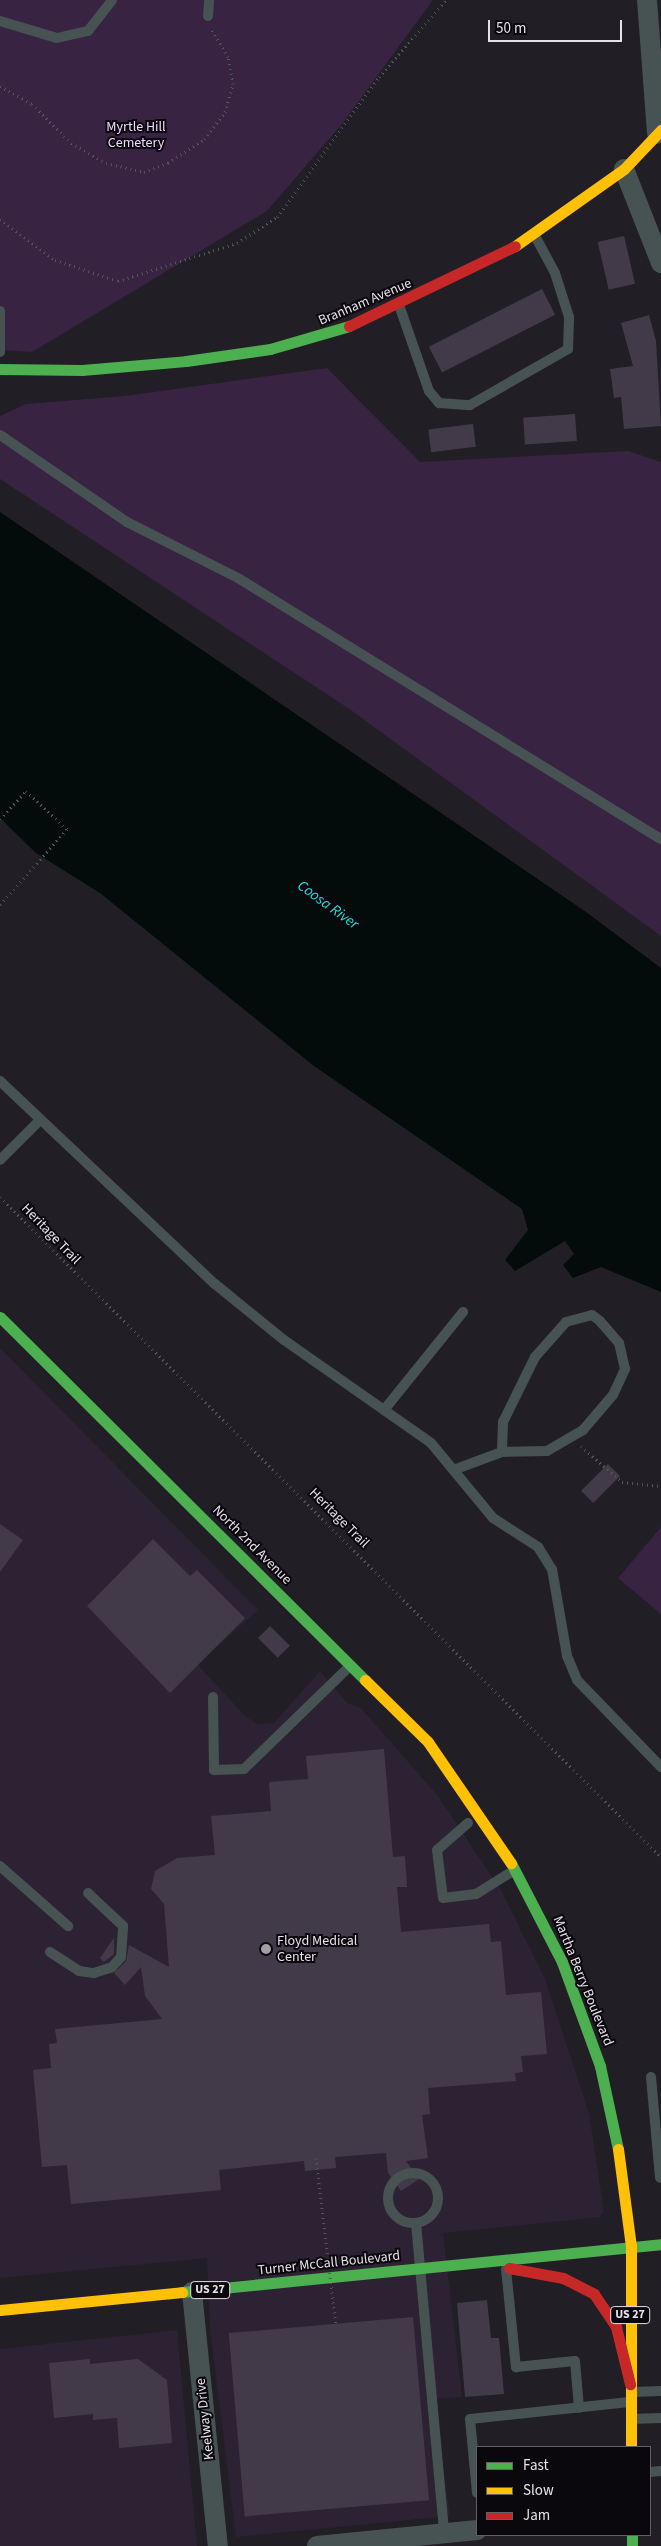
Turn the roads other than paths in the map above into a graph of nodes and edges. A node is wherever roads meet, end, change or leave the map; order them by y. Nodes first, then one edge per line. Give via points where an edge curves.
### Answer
1 (112, 0) edge
2 (209, 0) edge
3 (647, 0) edge
4 (208, 16) road end
5 (0, 21) edge
6 (659, 132) edge
7 (624, 169) junction
8 (534, 233) junction
9 (661, 263) edge
10 (399, 305) junction
11 (0, 311) edge
12 (0, 352) edge
13 (0, 369) edge
14 (0, 435) edge
15 (661, 839) edge
16 (0, 1081) edge
17 (40, 1120) junction
18 (0, 1160) edge
19 (463, 1312) dead end
20 (0, 1316) edge
21 (384, 1410) junction
22 (502, 1452) junction
23 (456, 1469) junction
24 (351, 1665) junction
25 (213, 1697) dead end
26 (661, 1767) edge
27 (470, 1806) joint
28 (468, 1823) dead end
29 (0, 1866) edge
30 (515, 1870) junction
31 (88, 1893) dead end
32 (68, 1926) dead end
33 (50, 1952) dead end
34 (651, 2077) dead end
35 (657, 2102) edge
36 (660, 2178) edge
37 (416, 2223) junction
38 (661, 2244) edge
39 (631, 2246) junction
40 (481, 2263) junction
41 (506, 2268) junction
42 (420, 2269) junction
43 (192, 2292) junction
44 (0, 2310) edge
45 (661, 2391) edge
46 (630, 2393) junction
47 (579, 2408) junction
48 (661, 2418) edge
49 (630, 2419) junction
50 (631, 2446) edge
51 (476, 2482) edge
52 (476, 2530) edge
53 (444, 2534) junction
54 (218, 2546) edge
55 (317, 2546) edge

1 - 5 lane via 88,31 58,38
2 - 4 lane
3 - 6 street
6 - 7 main road, Branham Avenue
7 - 8 main road, Branham Avenue
7 - 9 street
8 - 10 main road, Branham Avenue
8 - 10 lane via 555,273 569,317 568,349 470,405 439,403 429,391
10 - 13 main road, Branham Avenue via 318,338 270,349 82,370
11 - 12 lane
14 - 15 lane via 127,522 238,578
16 - 17 lane
17 - 18 lane
17 - 21 lane via 215,1284 284,1340
19 - 21 lane
20 - 24 main road, North 2nd Avenue
21 - 23 lane via 431,1443
22 - 22 lane via 535,1453 573,1439 613,1395 625,1369 619,1343 592,1315 566,1322 535,1357 503,1422
22 - 23 lane
23 - 26 lane via 480,1505 538,1547 548,1560 577,1680
24 - 25 lane via 244,1769 214,1770
24 - 27 main road, North 2nd Avenue via 428,1742
27 - 30 main road, Martha Berry Boulevard
28 - 30 lane via 437,1850 443,1898 476,1894
29 - 32 lane
30 - 39 main road, Martha Berry Boulevard via 562,1962 600,2066 616,2132
31 - 33 lane via 123,1926 121,1957 112,1967 94,1973 79,1971
34 - 35 lane
35 - 36 lane
37 - 37 lane via 432,2214 438,2198 430,2180 410,2174 396,2181 388,2200 398,2218
37 - 42 lane
38 - 39 main road, Turner McCall Boulevard
39 - 40 main road, Turner McCall Boulevard / US 27
39 - 46 main road, US 27
40 - 41 main road, US 27
40 - 42 main road, Turner McCall Boulevard / US 27
41 - 46 main road, US 27 via 562,2278 594,2294 616,2327
41 - 47 lane via 516,2367 575,2361
42 - 43 main road, Turner McCall Boulevard / US 27
42 - 53 lane
43 - 44 main road, Turner McCall Boulevard / US 27
43 - 54 street, Keelway Drive
45 - 46 lane
46 - 47 lane
46 - 49 main road, US 27
47 - 51 lane via 470,2419
48 - 49 lane
49 - 50 main road, US 27
52 - 53 street
53 - 55 street

